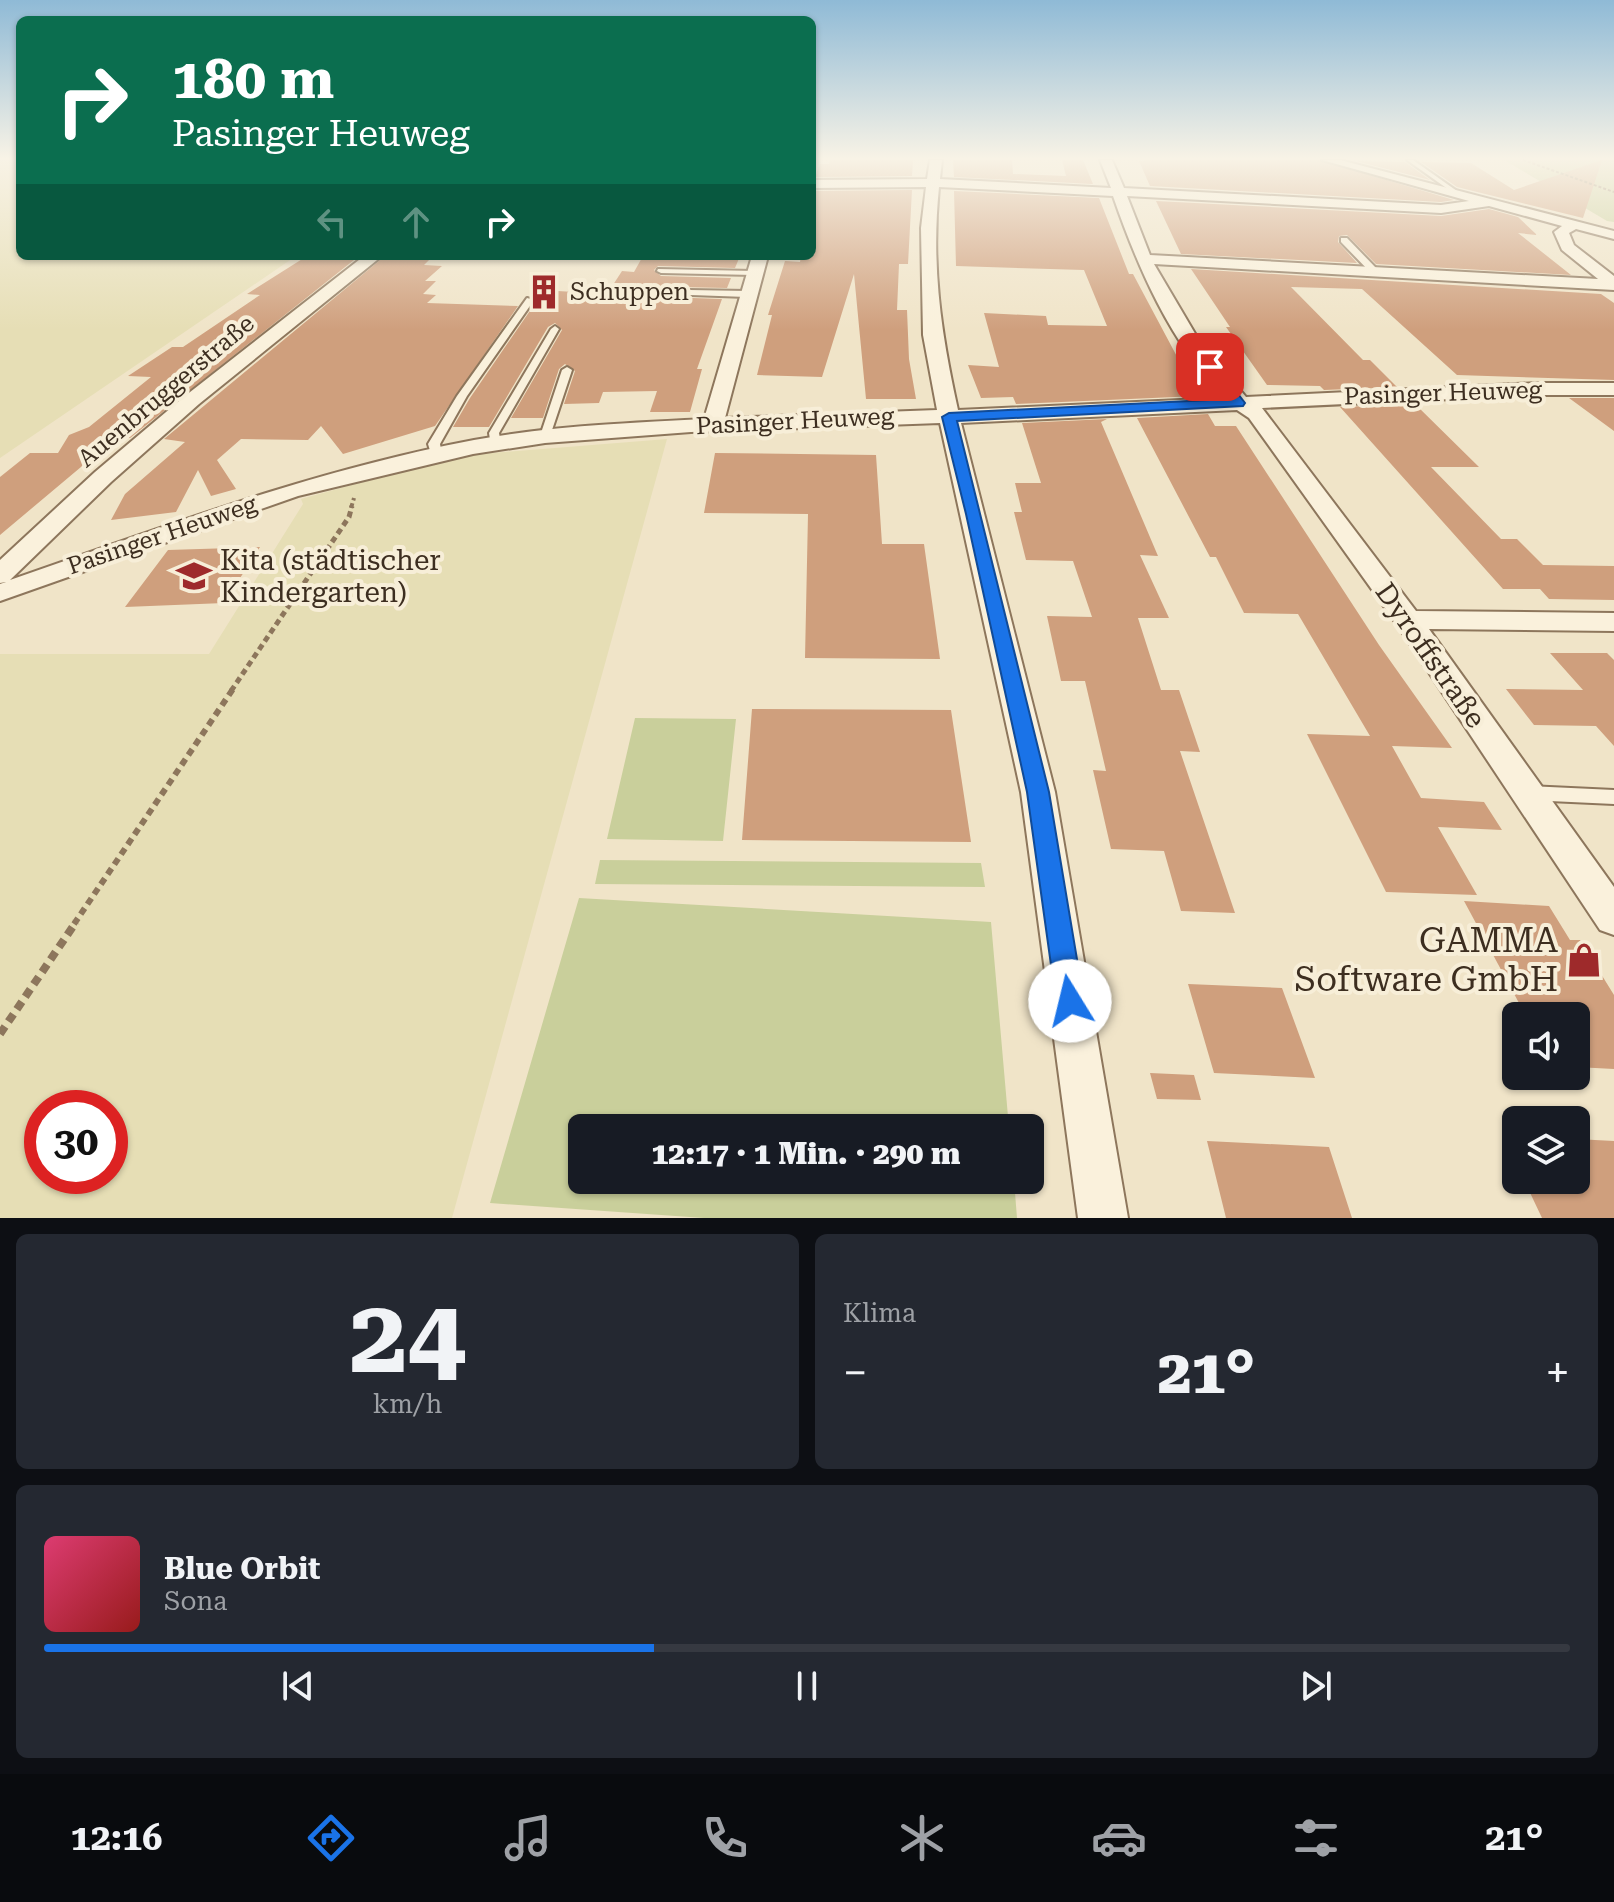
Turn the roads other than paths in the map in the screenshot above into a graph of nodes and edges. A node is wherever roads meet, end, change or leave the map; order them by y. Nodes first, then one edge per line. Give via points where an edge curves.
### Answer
1 (929, 217) edge
2 (1129, 217) edge
3 (1541, 217) edge
4 (1573, 225) junction
5 (1614, 235) edge
6 (1344, 240) dead end
7 (1144, 259) junction
8 (369, 260) edge
9 (757, 265) edge
10 (661, 271) dead end
11 (1374, 271) junction
12 (1614, 285) edge
13 (635, 291) dead end
14 (747, 294) junction
15 (530, 300) dead end
16 (555, 329) dead end
17 (567, 370) dead end
18 (1614, 389) edge
19 (1238, 403) junction
20 (949, 417) junction
21 (715, 424) junction
22 (545, 436) junction
23 (495, 444) junction
24 (436, 455) junction
25 (0, 575) edge
26 (0, 593) edge
27 (1408, 620) junction
28 (1614, 622) edge
29 (1528, 793) junction
30 (1614, 797) edge
31 (1614, 918) edge
32 (1103, 1218) edge

1 - 20 street via 932,335
2 - 7 street, Dyroffstraße
3 - 4 street
4 - 5 street
4 - 12 street via 1561,232 1567,247
6 - 11 lane
7 - 11 street
7 - 19 street, Dyroffstraße via 1178,320
8 - 25 street, Auenbruggerstraße via 192,400
9 - 10 lane
9 - 14 street
11 - 12 street
13 - 14 lane
14 - 21 street
15 - 24 lane via 462,396 434,444
16 - 23 lane via 494,433
17 - 22 lane
18 - 19 street, Pasinger Heuweg
19 - 20 street, Pasinger Heuweg
19 - 27 street, Dyroffstraße via 1256,414
20 - 21 street, Pasinger Heuweg
20 - 32 street via 1038,792
21 - 22 street, Pasinger Heuweg
22 - 23 street, Pasinger Heuweg
23 - 24 street, Pasinger Heuweg
24 - 26 street, Pasinger Heuweg via 351,474 178,528
27 - 28 street
27 - 29 street, Dyroffstraße
29 - 30 lane
29 - 31 street, Dyroffstraße

